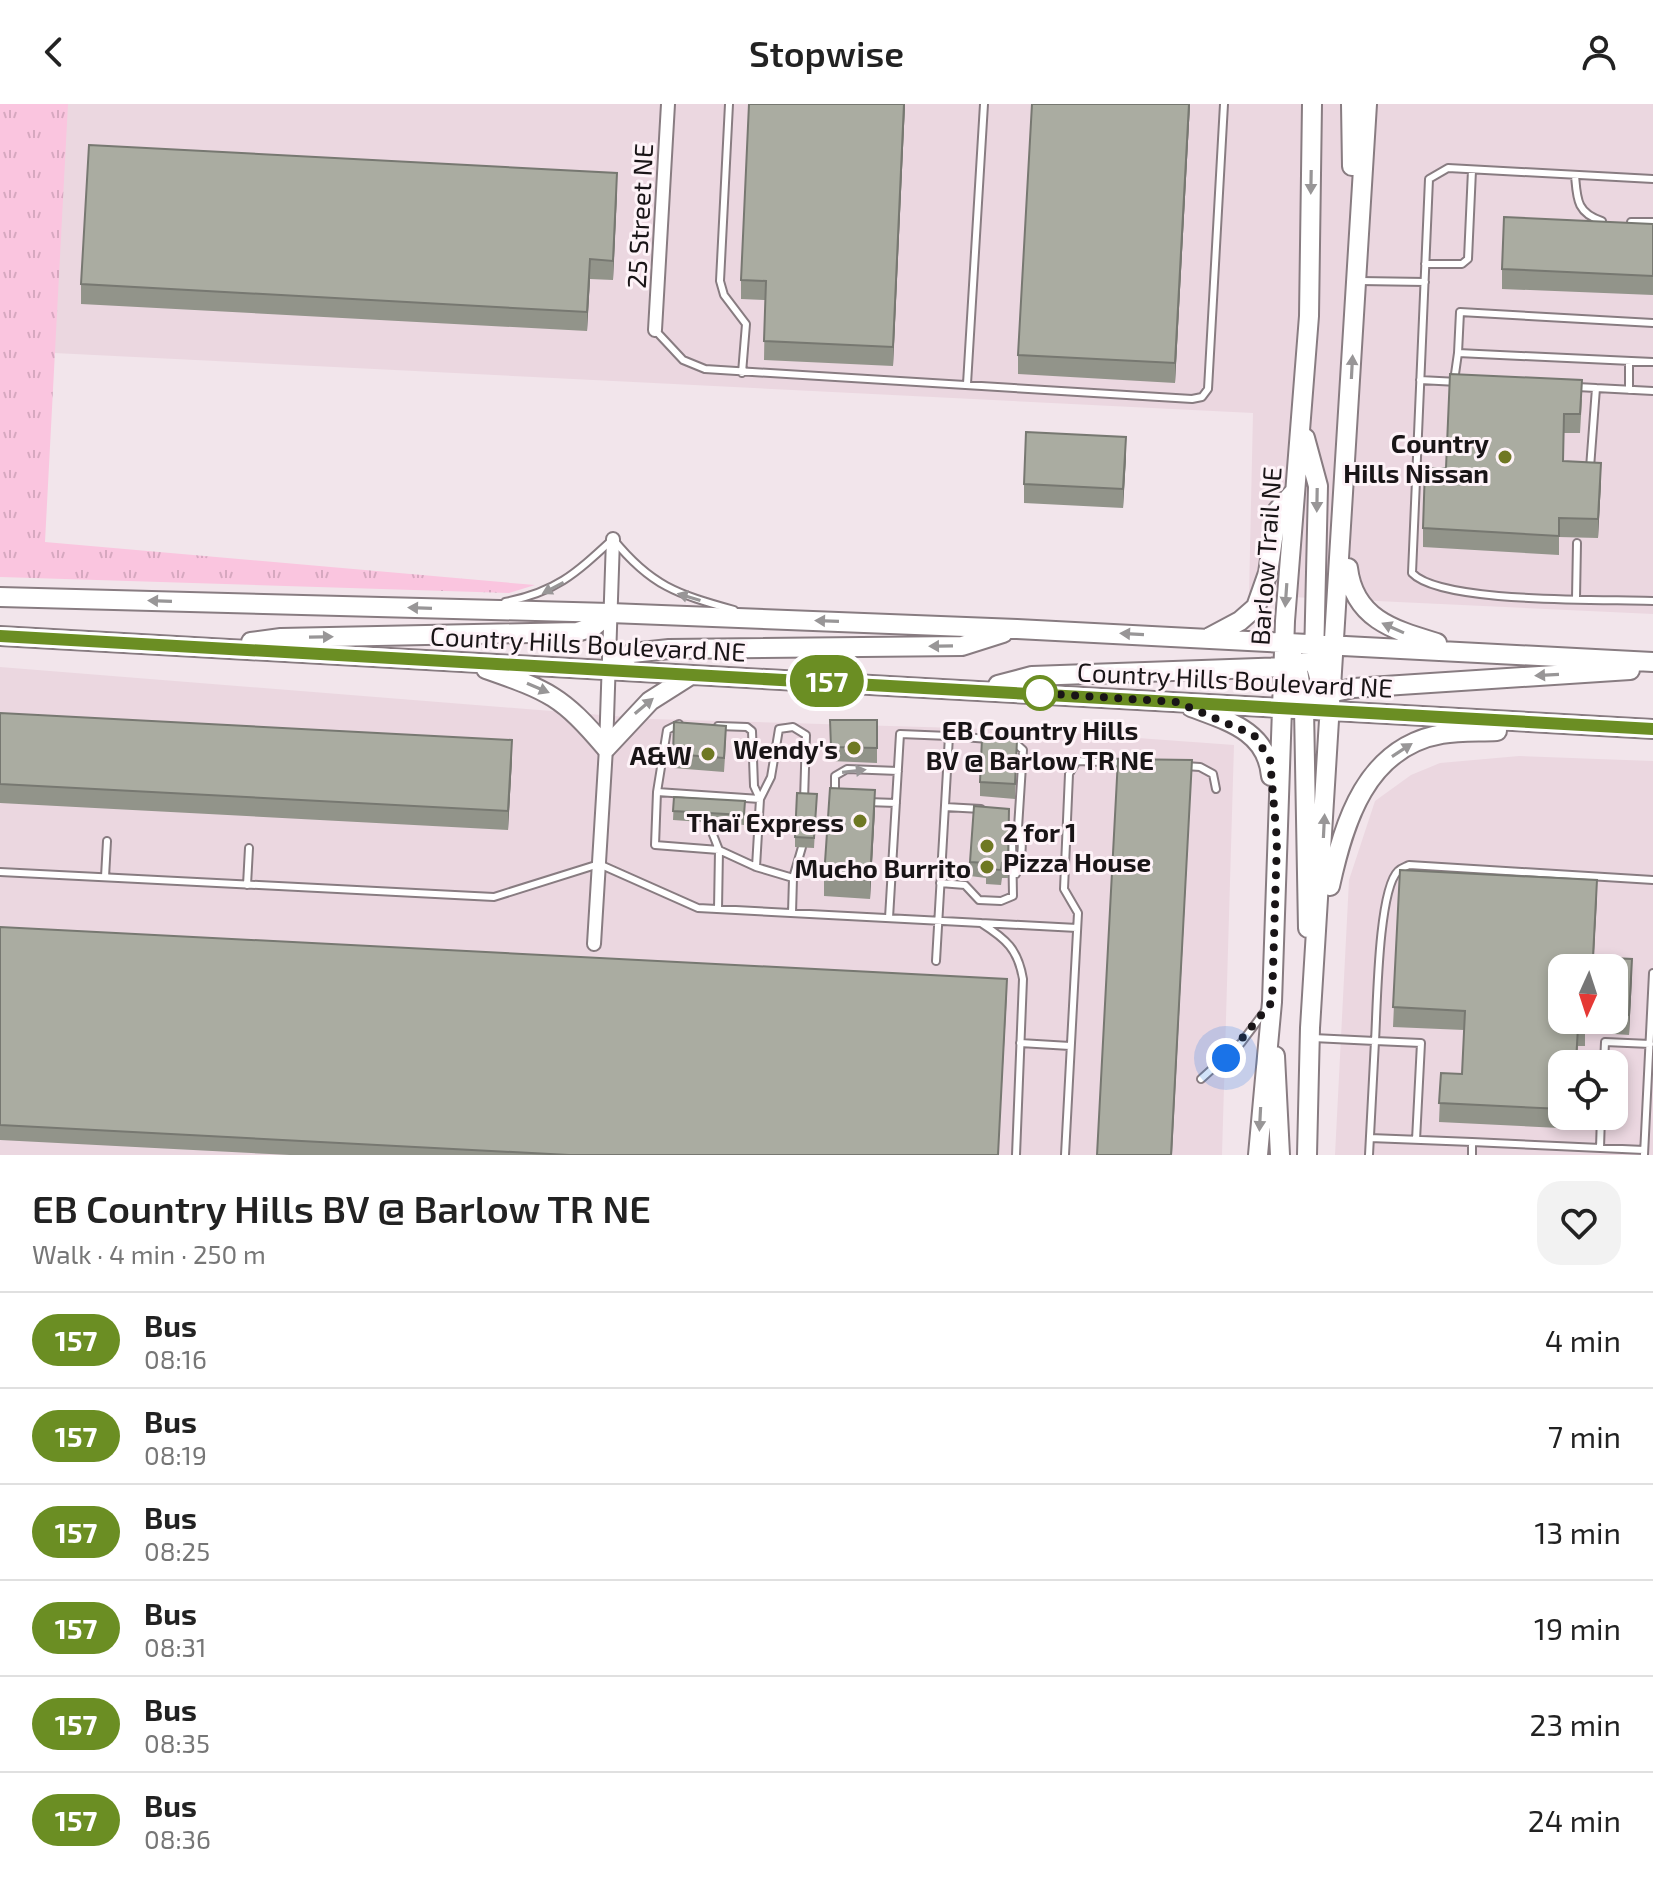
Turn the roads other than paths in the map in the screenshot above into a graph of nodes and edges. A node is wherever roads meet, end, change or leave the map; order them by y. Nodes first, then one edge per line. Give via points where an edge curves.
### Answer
1 (668, 104) edge
2 (729, 104) edge
3 (984, 104) edge
4 (1224, 104) edge
5 (1312, 104) edge
6 (1351, 104) edge
7 (1367, 104) edge
8 (1472, 170) junction
9 (1575, 175) junction
10 (1653, 179) edge
11 (1361, 199) junction
12 (1602, 221) edge
13 (1631, 222) edge
14 (1653, 222) edge
15 (1425, 264) junction
16 (1357, 281) junction
17 (1425, 282) junction
18 (1653, 323) edge
19 (655, 330) joint
20 (1458, 353) junction
21 (1629, 361) junction
22 (1653, 362) edge
23 (742, 373) junction
24 (1420, 380) junction
25 (1453, 382) junction
26 (1469, 383) edge
27 (967, 384) junction
28 (1565, 387) edge
29 (1596, 388) junction
30 (1629, 390) junction
31 (1653, 391) edge
32 (1301, 424) junction
33 (1590, 469) edge
34 (1295, 491) junction
35 (1343, 515) junction
36 (613, 539) junction
37 (1577, 543) dead end
38 (0, 597) edge
39 (1576, 598) junction
40 (1653, 601) edge
41 (473, 609) junction
42 (610, 613) junction
43 (764, 619) junction
44 (1017, 629) junction
45 (0, 636) edge
46 (1210, 637) junction
47 (1284, 642) junction
48 (1336, 645) junction
49 (216, 648) junction
50 (1467, 652) junction
51 (1302, 659) junction
52 (464, 662) junction
53 (1653, 662) edge
54 (1653, 669) edge
55 (608, 670) junction
56 (691, 675) junction
57 (980, 689) junction
58 (1327, 691) junction
59 (1177, 702) junction
60 (1303, 702) junction
61 (1281, 706) junction
62 (1331, 710) junction
63 (691, 724) edge
64 (705, 725) edge
65 (1603, 727) junction
66 (1653, 729) edge
67 (949, 736) junction
68 (606, 748) junction
69 (1139, 764) edge
70 (1169, 765) edge
71 (898, 771) junction
72 (1216, 789) dead end
73 (657, 792) junction
74 (709, 795) junction
75 (760, 799) junction
76 (846, 801) edge
77 (858, 801) edge
78 (804, 803) edge
79 (896, 803) junction
80 (945, 807) junction
81 (709, 809) edge
82 (988, 809) edge
83 (708, 822) edge
84 (107, 841) dead end
85 (1277, 841) junction
86 (802, 847) edge
87 (249, 848) dead end
88 (719, 850) junction
89 (599, 864) junction
90 (756, 867) junction
91 (0, 872) edge
92 (105, 877) junction
93 (793, 878) junction
94 (1653, 880) edge
95 (940, 883) junction
96 (247, 885) junction
97 (718, 909) junction
98 (792, 913) junction
99 (889, 918) junction
100 (938, 921) junction
101 (981, 923) junction
102 (1077, 928) junction
103 (594, 944) dead end
104 (1317, 944) junction
105 (936, 961) dead end
106 (1653, 973) edge
107 (1272, 1002) junction
108 (1310, 1033) junction
109 (1375, 1041) junction
110 (1020, 1043) junction
111 (1650, 1044) junction
112 (1070, 1046) junction
113 (1605, 1050) edge
114 (1201, 1079) dead end
115 (1601, 1130) edge
116 (1370, 1138) junction
117 (1416, 1140) junction
118 (1472, 1142) junction
119 (1600, 1148) junction
120 (1644, 1153) edge
121 (1258, 1154) edge
122 (1016, 1155) edge
123 (1065, 1155) edge
124 (1280, 1155) edge
125 (1307, 1155) edge
126 (1369, 1155) edge
127 (1472, 1155) edge

1 - 19 street, 25 Street NE
2 - 23 lane via 720,281 746,324
3 - 27 lane
4 - 27 lane via 1208,389 1202,397
5 -> 32 main road, Barlow Trail NE via 1309,316
6 - 11 main road via 1353,173
7 - 11 main road
8 - 9 lane
8 - 15 lane via 1448,168 1429,179
8 - 15 lane via 1468,259 1462,264
9 - 10 lane
9 - 12 lane via 1582,211
11 - 16 main road
13 - 14 lane
15 - 17 lane
16 - 17 lane
35 -> 16 main road
17 - 24 lane
18 - 20 lane via 1460,312
19 - 23 lane via 683,360 705,369
20 - 21 lane
20 - 25 lane
21 - 22 lane
21 - 30 lane
23 - 27 lane
24 - 25 lane
24 - 39 lane via 1412,573 1419,581 1458,593
25 - 26 lane
28 - 29 lane
29 - 30 lane
29 - 33 lane
30 - 31 lane
32 - 34 main road, Barlow Trail NE
32 -> 51 main road via 1318,486
34 - 46 main road via 1277,511 1268,573 1256,607
34 -> 47 main road, Barlow Trail NE
35 - 48 main road
50 -> 35 main road via 1374,619 1351,589
36 -> 41 lane via 556,587
36 - 42 street
43 -> 36 lane via 666,589 636,568
37 - 39 lane
41 -> 38 main road, Country Hills Boulevard NE
39 - 40 lane
41 - 42 main road, Country Hills Boulevard NE
42 - 43 main road, Country Hills Boulevard NE
49 -> 42 main road via 281,638 577,632
42 - 55 street
44 -> 43 main road, Country Hills Boulevard NE
46 -> 44 main road, Country Hills Boulevard NE
44 -> 55 main road via 962,646 647,651 632,653
45 - 49 main road, Country Hills Boulevard NE
46 - 47 main road, Country Hills Boulevard NE
47 - 51 main road, Barlow Trail NE
47 - 51 main road, Country Hills Boulevard NE
48 - 50 main road, Country Hills Boulevard NE
48 - 51 main road, Country Hills Boulevard NE
48 - 58 main road
49 - 52 main road, Country Hills Boulevard NE
50 - 53 main road, Country Hills Boulevard NE
51 - 57 main road via 1032,676
51 - 58 main road
51 - 60 main road
51 - 61 main road, Barlow Trail NE
52 - 55 main road, Country Hills Boulevard NE
52 -> 68 main road via 543,689 572,708
54 -> 58 main road
55 - 56 main road, Country Hills Boulevard NE
55 - 68 street
56 - 57 main road, Country Hills Boulevard NE
68 -> 56 main road via 650,701
57 - 59 main road, Country Hills Boulevard NE
58 - 60 main road
58 - 62 main road
59 - 61 main road, Country Hills Boulevard NE
59 - 85 main road via 1254,735 1270,760
60 - 61 main road, Country Hills Boulevard NE
60 - 62 main road, Country Hills Boulevard NE
60 - 108 main road
61 - 85 main road, Barlow Trail NE
62 - 65 main road, Country Hills Boulevard NE
104 -> 62 main road
63 - 73 lane via 667,730
64 - 75 lane via 752,731 754,786
65 - 66 main road, Country Hills Boulevard NE
104 -> 65 main road via 1342,832 1362,789 1395,753 1442,733
67 - 71 lane via 900,734
67 - 80 lane
67 - 95 lane via 1014,740 1021,745 1018,828 1012,838 1015,878 1013,896 1001,901 979,900 965,885
68 - 89 street
69 - 102 lane via 1077,761 1071,767 1064,889 1078,913
70 - 72 lane via 1200,767 1213,774
76 -> 71 lane via 834,792 835,776 847,769
71 - 79 lane
73 - 74 lane
73 - 88 lane via 655,845
74 - 75 lane
74 - 81 lane
75 - 78 lane via 771,777 779,729 793,727 806,735
75 - 90 lane
77 - 79 lane
79 - 99 lane
80 - 82 lane
80 - 95 lane
83 - 88 lane
84 - 92 lane
85 - 107 main road, Barlow Trail NE
86 - 93 lane
87 - 96 lane
88 - 90 lane
88 - 97 lane
89 - 96 lane via 494,897
89 - 97 lane via 698,908
89 - 103 street
90 - 93 lane
91 - 92 lane
92 - 96 lane
93 - 98 lane
94 - 109 lane via 1409,865 1398,871 1384,910
95 - 100 lane
97 - 98 lane
98 - 99 lane
99 - 100 lane
100 - 101 lane
100 - 105 lane
101 - 102 lane
101 - 110 lane via 1006,938 1019,954
102 - 112 lane
104 - 108 main road
106 - 111 lane
107 - 114 lane via 1241,1043
107 -> 121 main road, Barlow Trail NE
107 - 124 main road
108 - 109 lane
108 - 125 main road
109 - 116 lane
109 - 117 lane via 1421,1043
110 - 112 lane
110 - 122 lane
111 - 113 lane via 1605,1042
111 - 120 lane
112 - 123 lane
115 - 119 lane
116 - 117 lane
116 - 126 lane
117 - 118 lane
118 - 119 lane
118 - 127 lane
119 - 120 lane

